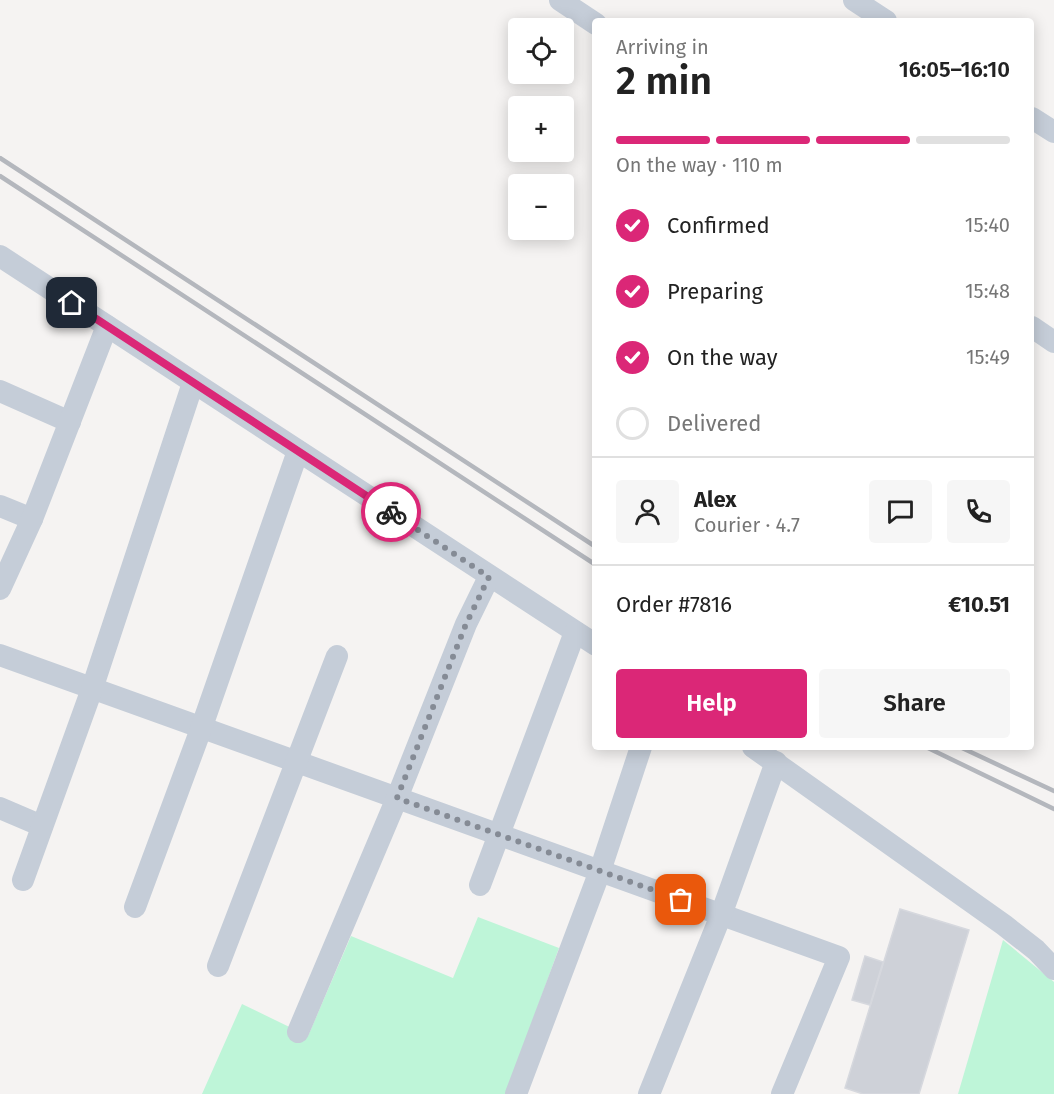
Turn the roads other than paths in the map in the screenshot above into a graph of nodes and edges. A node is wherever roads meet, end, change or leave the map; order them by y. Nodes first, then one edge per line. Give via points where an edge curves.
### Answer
1 (560, 0) edge
2 (592, 21) edge
3 (1034, 119) edge
4 (1054, 132) edge
5 (0, 256) edge
6 (107, 326) junction
7 (1034, 328) edge
8 (1054, 342) edge
9 (193, 383) junction
10 (0, 391) edge
11 (70, 422) junction
12 (298, 451) junction
13 (0, 506) edge
14 (32, 519) junction
15 (489, 577) junction
16 (0, 589) edge
17 (575, 632) junction
18 (592, 643) edge
19 (0, 655) edge
20 (336, 656) dead end
21 (92, 689) junction
22 (201, 729) junction
23 (640, 750) edge
24 (758, 750) edge
25 (296, 762) junction
26 (776, 762) junction
27 (397, 798) junction
28 (0, 808) edge
29 (42, 826) junction
30 (499, 835) junction
31 (600, 871) junction
32 (23, 880) dead end
33 (480, 885) dead end
34 (135, 907) dead end
35 (721, 915) junction
36 (218, 966) dead end
37 (1054, 969) edge
38 (298, 1032) dead end
39 (516, 1094) edge
40 (649, 1094) edge
41 (782, 1094) edge

1 - 2 street
3 - 4 street
5 - 6 street
6 - 9 street
6 - 11 street
7 - 8 street
9 - 12 street
9 - 21 street
10 - 11 street
11 - 14 street
12 - 15 street
12 - 22 street
13 - 14 street
14 - 16 street
15 - 17 street
15 - 27 street via 466,624
17 - 18 street
17 - 30 street
19 - 21 street
20 - 25 street
21 - 22 street
21 - 29 street
22 - 25 street
22 - 34 street
23 - 31 street
24 - 26 street
25 - 27 street
25 - 36 street
26 - 35 street
26 - 37 street via 1004,925
27 - 30 street
27 - 38 street
28 - 29 street
29 - 32 street
30 - 31 street
30 - 33 street
31 - 35 street
31 - 39 street
35 - 40 street
35 - 41 street via 838,957

